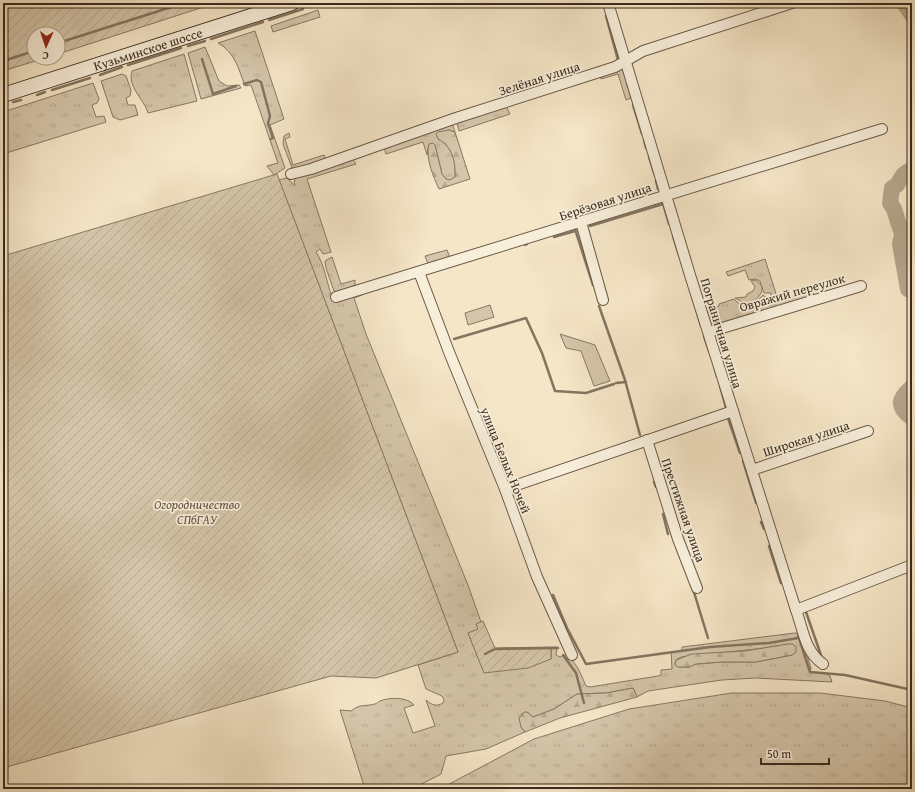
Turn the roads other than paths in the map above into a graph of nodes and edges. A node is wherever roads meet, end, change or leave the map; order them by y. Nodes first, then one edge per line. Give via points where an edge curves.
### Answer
1 (292, 3) edge
2 (608, 3) edge
3 (792, 3) edge
4 (626, 62) junction
5 (3, 95) edge
6 (882, 129) dead end
7 (291, 174) dead end
8 (666, 195) junction
9 (581, 222) junction
10 (419, 272) junction
11 (861, 286) dead end
12 (336, 297) dead end
13 (603, 300) dead end
14 (709, 332) junction
15 (733, 411) junction
16 (868, 431) dead end
17 (647, 440) junction
18 (752, 470) junction
19 (505, 489) junction
20 (912, 565) edge
21 (697, 588) dead end
22 (796, 610) junction
23 (572, 655) dead end
24 (822, 664) dead end

1 - 5 main road, Кузьминское шоссе
2 - 4 street, Пограничная улица
3 - 4 street, Зелёная улица via 643,51 630,57
4 - 7 street, Зелёная улица
4 - 8 street, Пограничная улица
6 - 8 street, Берёзовая улица
8 - 9 street, Берёзовая улица
8 - 14 street, Пограничная улица
9 - 10 street, Берёзовая улица
9 - 13 street
10 - 12 street, Берёзовая улица
10 - 19 street, улица Белых Ночей
11 - 14 street, Овражий переулок
14 - 15 street, Пограничная улица
15 - 17 street
15 - 18 street, Пограничная улица
16 - 18 street, Широкая улица
17 - 19 street
17 - 21 street, Престижная улица
18 - 22 street, Пограничная улица
19 - 23 street, улица Белых Ночей via 545,598
20 - 22 street
22 - 24 street, Пограничная улица via 809,650

